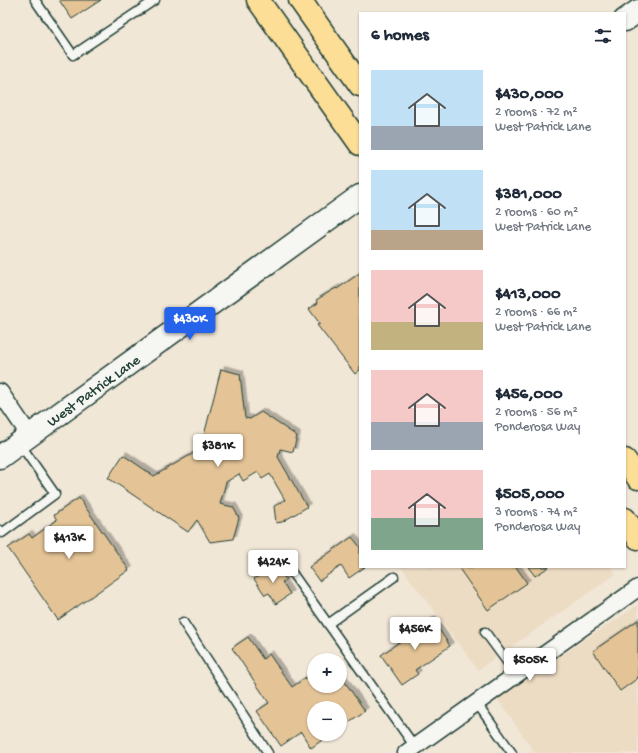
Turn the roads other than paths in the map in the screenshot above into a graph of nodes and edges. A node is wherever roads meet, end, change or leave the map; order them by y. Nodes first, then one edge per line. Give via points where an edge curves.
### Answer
1 (34, 0) edge
2 (155, 0) edge
3 (258, 0) edge
4 (300, 0) edge
5 (638, 11) edge
6 (626, 19) edge
7 (359, 83) edge
8 (359, 143) edge
9 (359, 197) edge
10 (0, 392) edge
11 (25, 440) junction
12 (0, 457) edge
13 (626, 461) edge
14 (638, 478) edge
15 (626, 520) edge
16 (0, 530) edge
17 (638, 538) edge
18 (290, 570) dead end
19 (394, 577) dead end
20 (638, 588) edge
21 (183, 622) dead end
22 (328, 624) junction
23 (485, 632) dead end
24 (516, 674) junction
25 (476, 702) junction
26 (410, 750) edge
27 (268, 753) edge
28 (512, 753) edge

1 - 2 lane via 73,55
3 - 8 main road
4 - 7 main road
5 - 6 street
9 - 11 street, West Patrick Lane
10 - 11 street
11 - 12 street, West Patrick Lane
11 - 16 lane via 55,494 2,533
13 - 14 main road
15 - 17 main road
18 - 22 lane
19 - 22 lane
20 - 24 street
21 - 27 lane
22 - 26 lane
23 - 24 lane
24 - 25 street
25 - 26 street
25 - 28 lane

